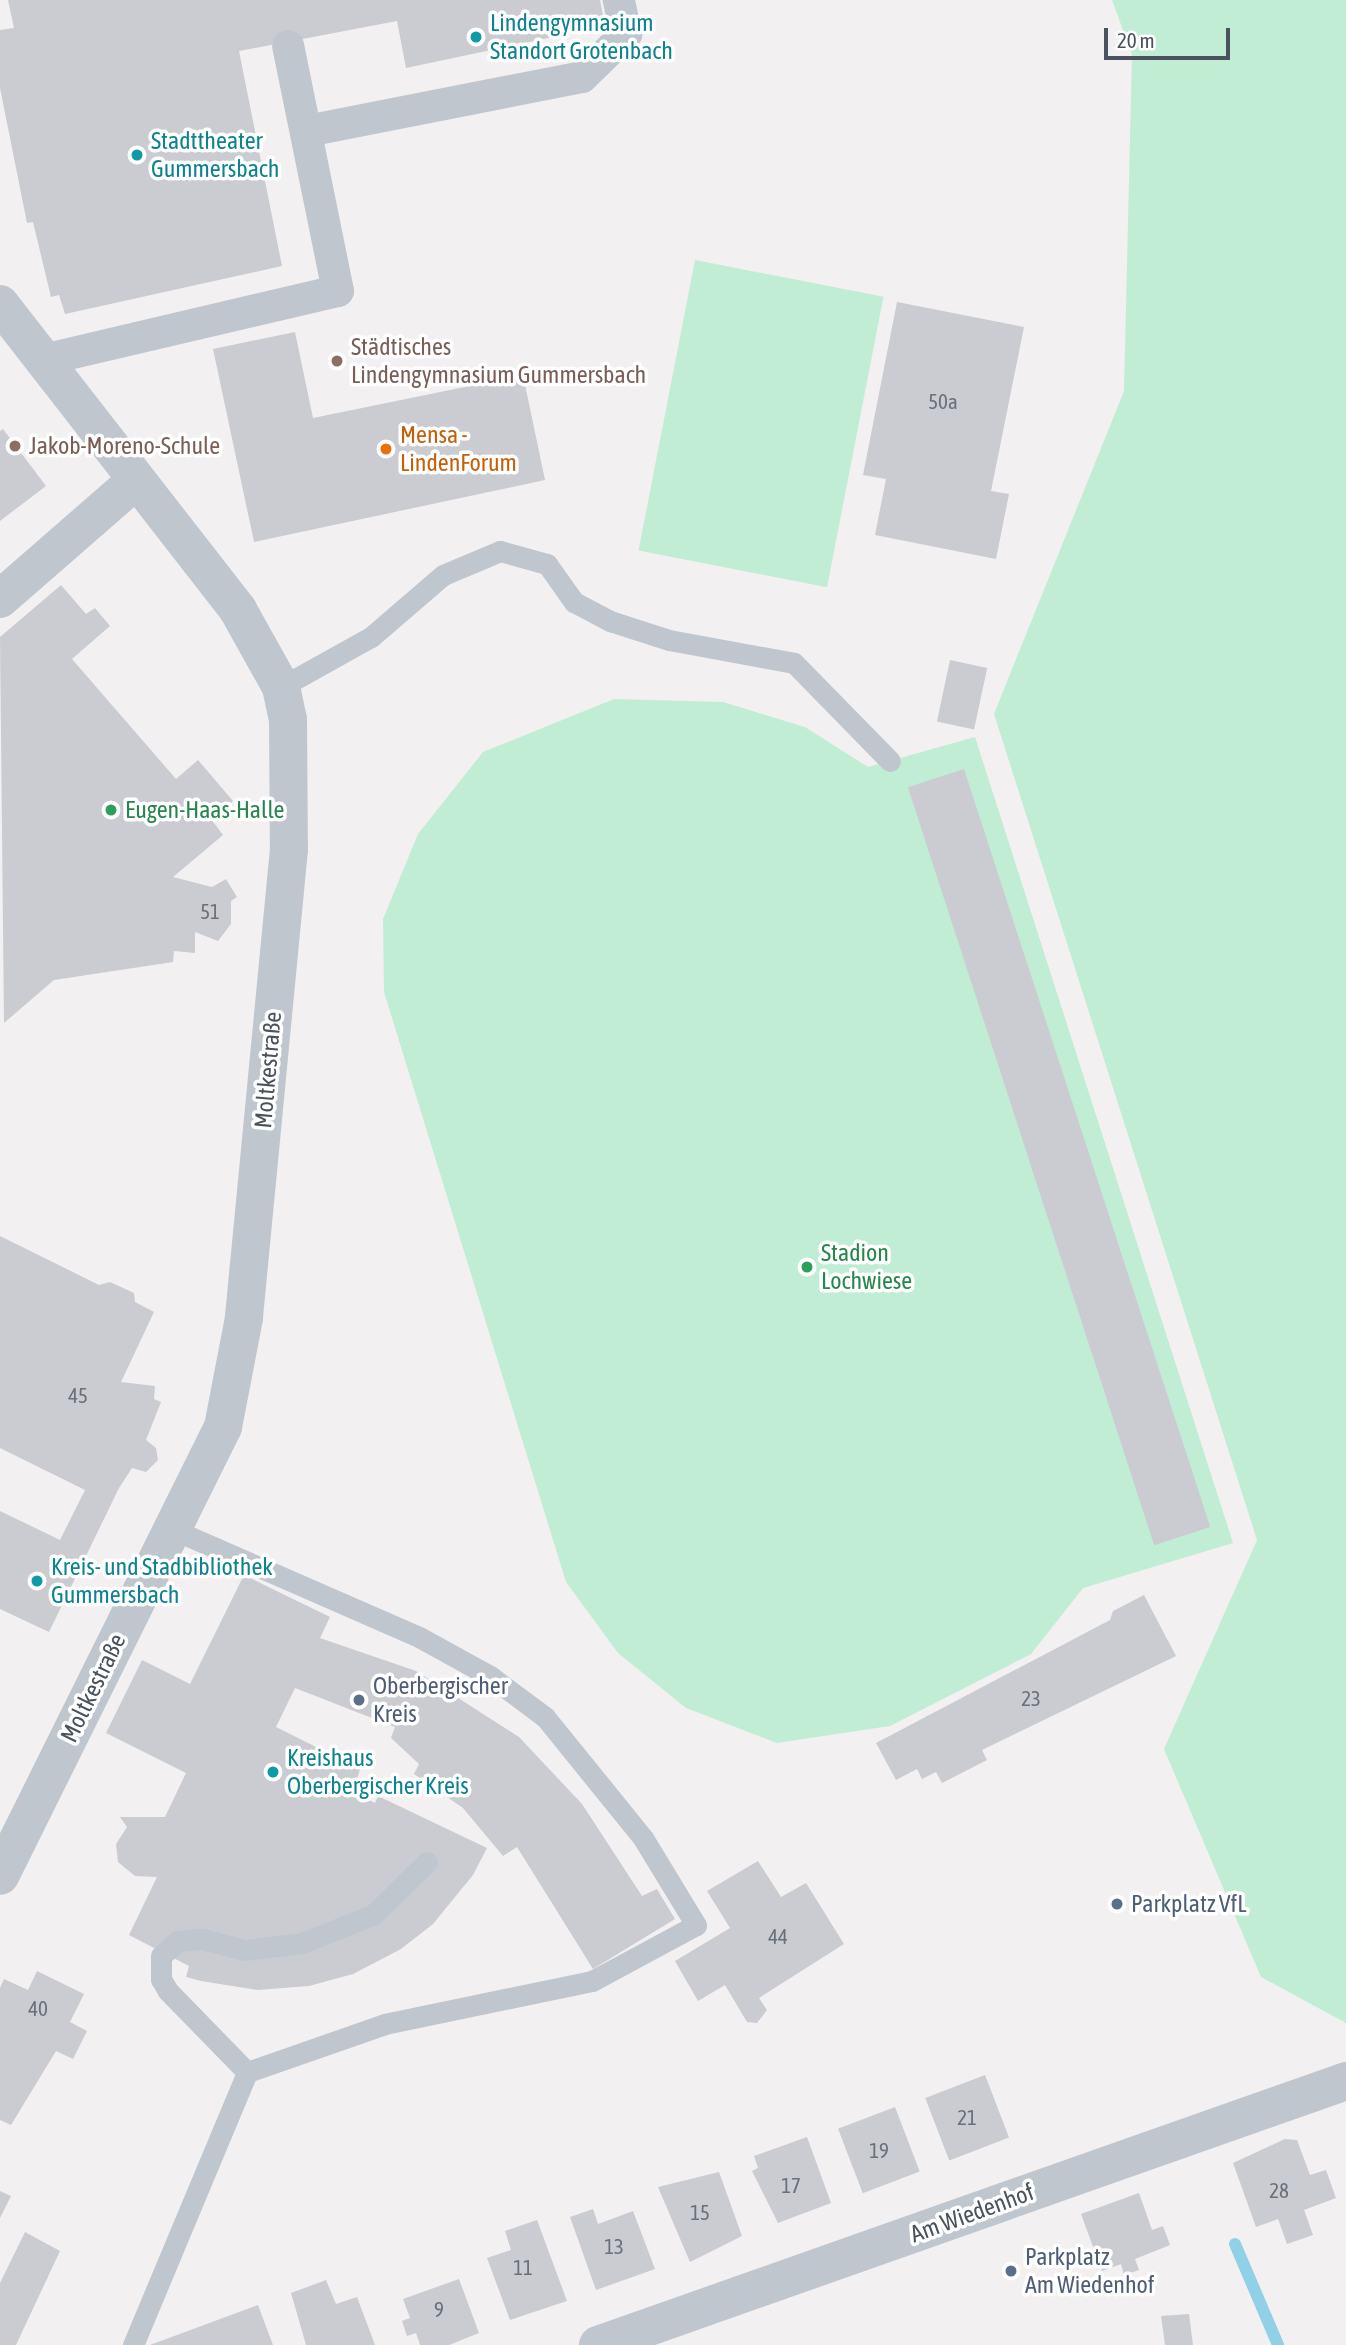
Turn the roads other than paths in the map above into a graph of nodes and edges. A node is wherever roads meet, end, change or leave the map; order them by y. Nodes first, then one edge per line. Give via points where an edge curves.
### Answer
1 (619, 0) edge
2 (288, 46) dead end
3 (307, 131) junction
4 (0, 304) edge
5 (43, 360) junction
6 (134, 482) junction
7 (0, 599) edge
8 (281, 687) junction
9 (890, 761) dead end
10 (172, 1529) junction
11 (427, 1863) dead end
12 (0, 1876) edge
13 (247, 2072) junction
14 (1346, 2081) edge
15 (132, 2345) edge
16 (598, 2345) edge

1 - 3 street via 626,34 582,76
2 - 3 street
3 - 5 street via 338,291
4 - 5 street, Moltkestraße
5 - 6 street, Moltkestraße
6 - 7 street
6 - 8 street, Moltkestraße via 238,610
8 - 9 lane via 371,637 443,575 500,551 547,564 574,602 610,621 668,640 794,663
8 - 10 street, Moltkestraße via 288,719 289,849 244,1318 223,1427
10 - 12 street, Moltkestraße
10 - 13 lane via 419,1637 490,1676 545,1717 643,1838 696,1925 592,1981 385,2024
11 - 13 lane via 374,1914 302,1943 245,1950 202,1939 177,1941 161,1956 161,1979 168,1991
13 - 15 lane
14 - 16 street, Am Wiedenhof

